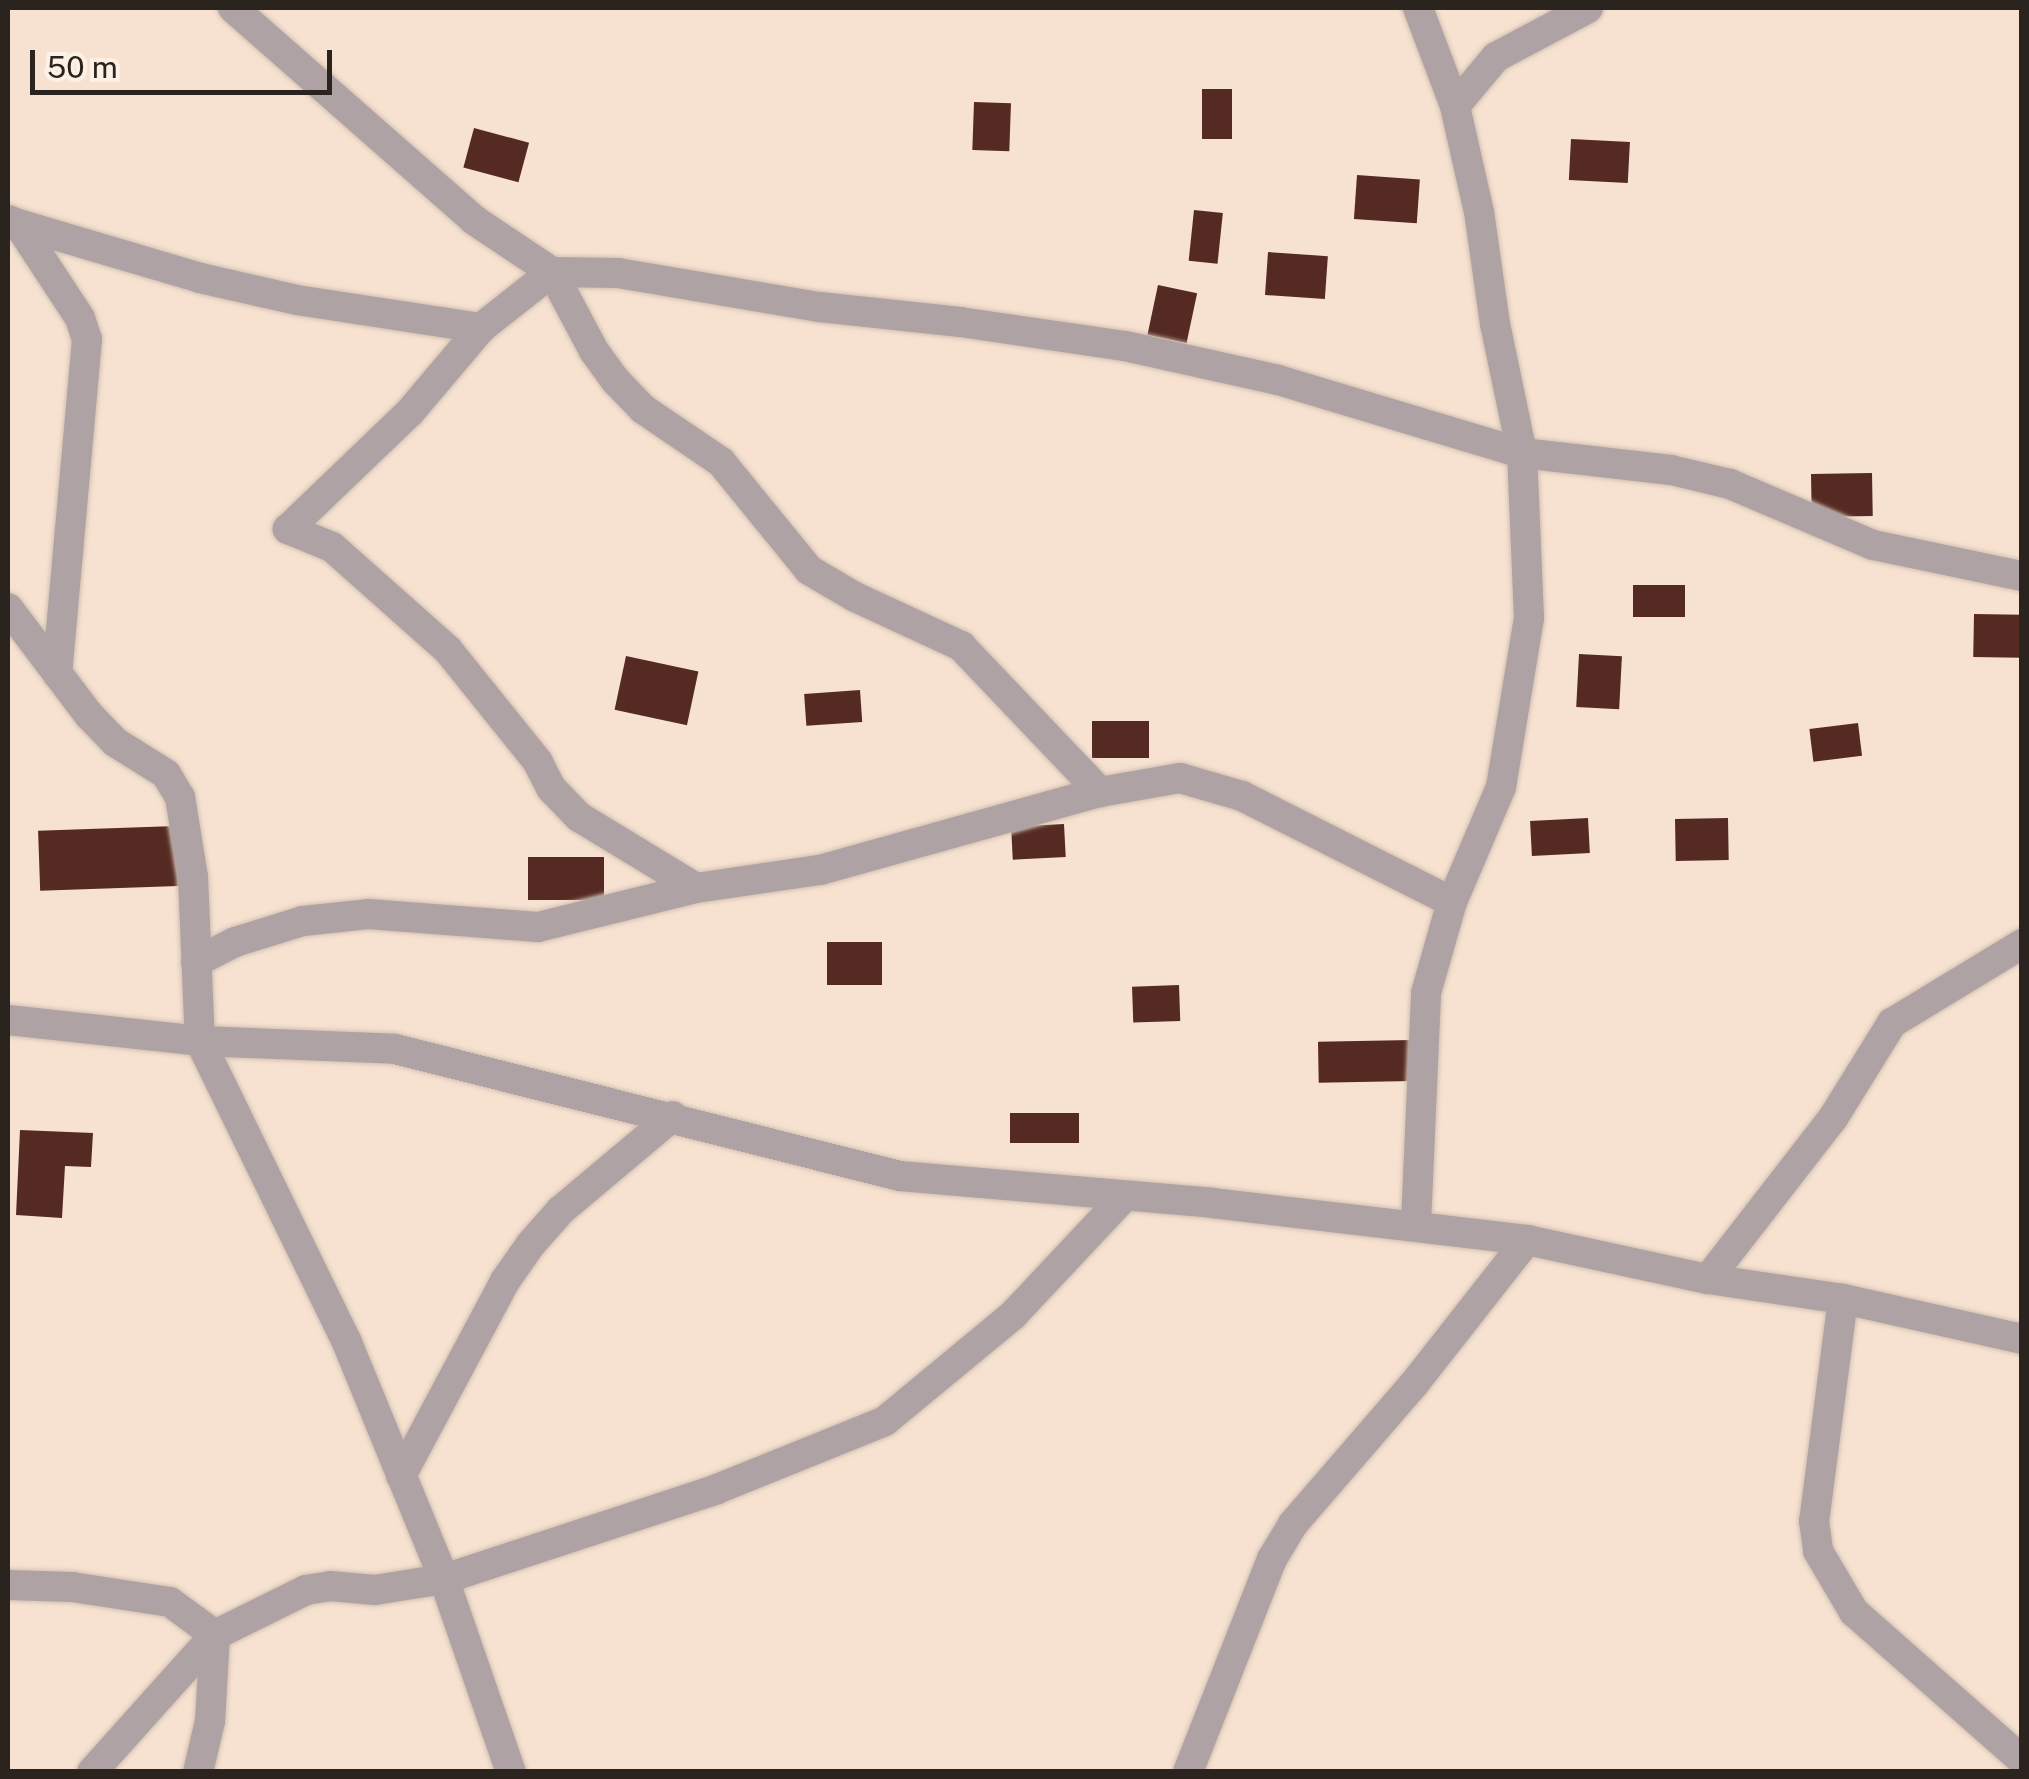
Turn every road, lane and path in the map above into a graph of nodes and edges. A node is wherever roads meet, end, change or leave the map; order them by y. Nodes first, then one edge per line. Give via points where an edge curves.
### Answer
1 (232, 8) edge
2 (1418, 8) edge
3 (1588, 8) edge
4 (1454, 106) junction
5 (13, 222) edge
6 (552, 272) junction
7 (481, 328) junction
8 (1522, 454) junction
9 (2022, 576) edge
10 (8, 608) edge
11 (57, 674) junction
12 (1100, 792) junction
13 (696, 888) junction
14 (1452, 902) junction
15 (2022, 944) edge
16 (196, 962) junction
17 (8, 1020) edge
18 (200, 1042) junction
19 (673, 1116) junction
20 (1123, 1198) junction
21 (1416, 1224) junction
22 (1528, 1240) junction
23 (1708, 1279) junction
24 (1843, 1299) junction
25 (2022, 1339) edge
26 (402, 1476) junction
27 (444, 1579) junction
28 (8, 1585) edge
29 (215, 1635) junction
30 (2022, 1760) edge
31 (92, 1772) edge
32 (198, 1772) edge
33 (511, 1772) edge
34 (1188, 1772) edge

1 - 6 street via 474,220
2 - 4 street
3 - 4 street via 1496,56
4 - 8 street
5 - 7 street via 297,300
5 - 11 street via 80,318 88,348
6 - 7 street
6 - 8 street via 618,272 820,307 1125,346 1278,380
6 - 12 street via 616,381 643,409 722,462 809,570 961,646
7 - 13 street via 410,412 288,528 332,547 448,650 579,818
8 - 9 street via 1712,480 1872,545
8 - 14 street via 1529,618 1518,692 1501,786
10 - 11 street
11 - 16 street via 115,742 166,774 180,797 193,877
12 - 13 street via 820,870
12 - 14 street via 1180,778 1242,796
13 - 16 street via 538,927 368,914 303,921
14 - 21 street via 1426,992
15 - 23 street via 1892,1023 1823,1132
16 - 18 street
17 - 18 street
18 - 19 street via 395,1050
18 - 26 street via 346,1340
19 - 20 street via 900,1176
19 - 26 street via 561,1210 531,1244
20 - 21 street
20 - 27 street via 1013,1315 884,1421 716,1490
21 - 22 street
22 - 23 street
22 - 34 street via 1293,1524 1272,1559
23 - 24 street
24 - 25 street
24 - 30 street via 1814,1520 1818,1551 1854,1612
26 - 27 street
27 - 29 street via 375,1590 306,1590
27 - 33 street
28 - 29 street via 170,1602
29 - 31 street
29 - 32 street via 210,1721

